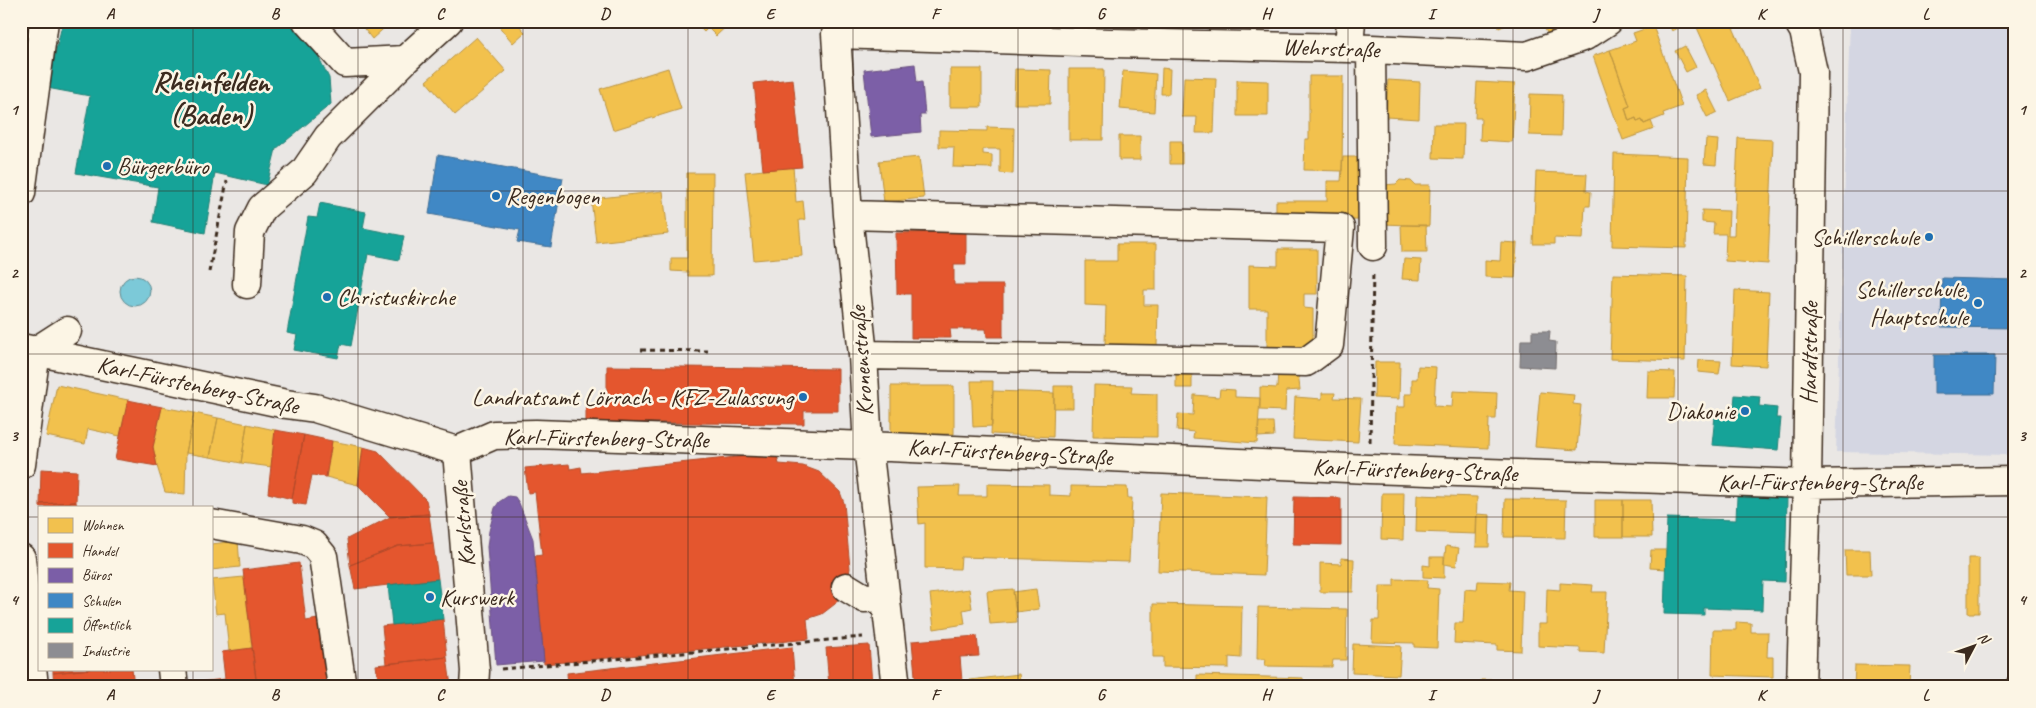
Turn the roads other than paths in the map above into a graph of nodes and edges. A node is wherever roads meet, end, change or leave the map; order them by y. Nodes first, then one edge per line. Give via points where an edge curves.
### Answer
1 (44, 21) edge
2 (306, 21) edge
3 (448, 21) edge
4 (1351, 21) edge
5 (1608, 21) edge
6 (1798, 21) edge
7 (831, 28) edge
8 (1113, 32) edge
9 (1360, 48) junction
10 (405, 60) junction
11 (32, 95) edge
12 (21, 194) edge
13 (848, 215) junction
14 (1373, 246) road end
15 (247, 284) dead end
16 (67, 331) dead end
17 (29, 350) edge
18 (863, 355) junction
19 (868, 446) junction
20 (457, 451) junction
21 (21, 465) edge
22 (2015, 481) edge
23 (1807, 484) junction
24 (212, 524) edge
25 (21, 558) edge
26 (846, 587) dead end
27 (886, 597) junction
28 (172, 670) edge
29 (475, 679) edge
30 (34, 687) edge
31 (174, 687) edge
32 (342, 687) edge
33 (896, 687) edge
34 (1802, 687) edge

1 - 11 street
2 - 10 street via 345,63
3 - 10 street
4 - 9 street
5 - 9 street, Wehrstraße via 1584,36 1527,56
6 - 23 street, Hardtstraße via 1804,31 1813,72
7 - 8 street, Wehrstraße
7 - 13 street, Kronenstraße
8 - 9 street, Wehrstraße
9 - 14 street
10 - 15 street via 328,137 304,172 262,208 250,232
11 - 12 street
13 - 18 street, Kronenstraße
13 - 18 street via 1340,228 1329,345 1306,362
16 - 17 street
17 - 20 street, Karl-Fürstenberg-Straße via 315,408
17 - 21 street
18 - 19 street, Kronenstraße
19 - 20 street, Karl-Fürstenberg-Straße via 536,434 494,435
19 - 23 street, Karl-Fürstenberg-Straße via 1369,469
19 - 27 street, Kronenstraße
20 - 29 street, Karlstraße
22 - 23 street, Karl-Fürstenberg-Straße
23 - 34 street, Hardtstraße
24 - 32 street via 302,540 323,556
25 - 30 street
26 - 27 street via 864,598
27 - 33 street, Kronenstraße
28 - 31 street

